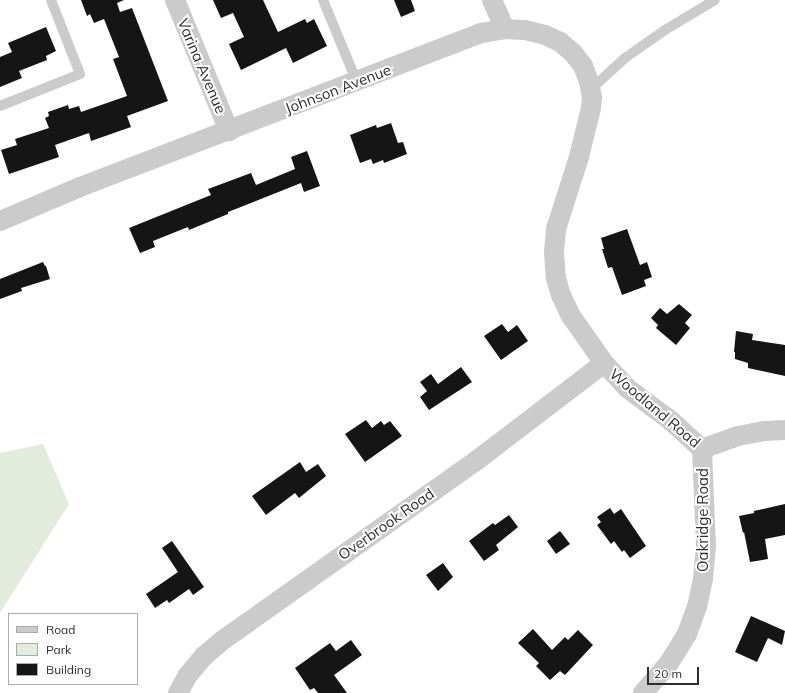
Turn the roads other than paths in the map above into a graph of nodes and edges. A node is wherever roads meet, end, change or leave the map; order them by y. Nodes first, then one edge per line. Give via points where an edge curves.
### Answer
1 (51, 0) edge
2 (174, 0) edge
3 (323, 0) edge
4 (492, 0) edge
5 (715, 0) edge
6 (505, 29) junction
7 (357, 82) junction
8 (590, 90) junction
9 (0, 106) edge
10 (229, 131) junction
11 (579, 157) joint
12 (0, 221) edge
13 (604, 363) junction
14 (785, 430) edge
15 (702, 449) junction
16 (178, 693) edge
17 (643, 693) edge

1 - 9 lane via 80,74
2 - 10 street, Varina Avenue
3 - 7 lane
4 - 6 street
5 - 8 lane via 625,58
6 - 7 street, Johnson Avenue via 481,33
6 - 8 street, Johnson Avenue via 526,30 560,42 583,66
7 - 10 street, Johnson Avenue
8 - 11 street, Johnson Avenue via 592,108
10 - 12 street, Johnson Avenue via 80,187
11 - 13 street, Woodland Road via 556,229 556,278 571,316
13 - 15 street, Woodland Road via 627,388 670,420
13 - 16 street, Overbrook Road via 476,461 223,640 204,656 188,675
14 - 15 street, Woodland Road via 738,436
15 - 17 street, Oakridge Road via 706,546 697,607 686,634 669,663

